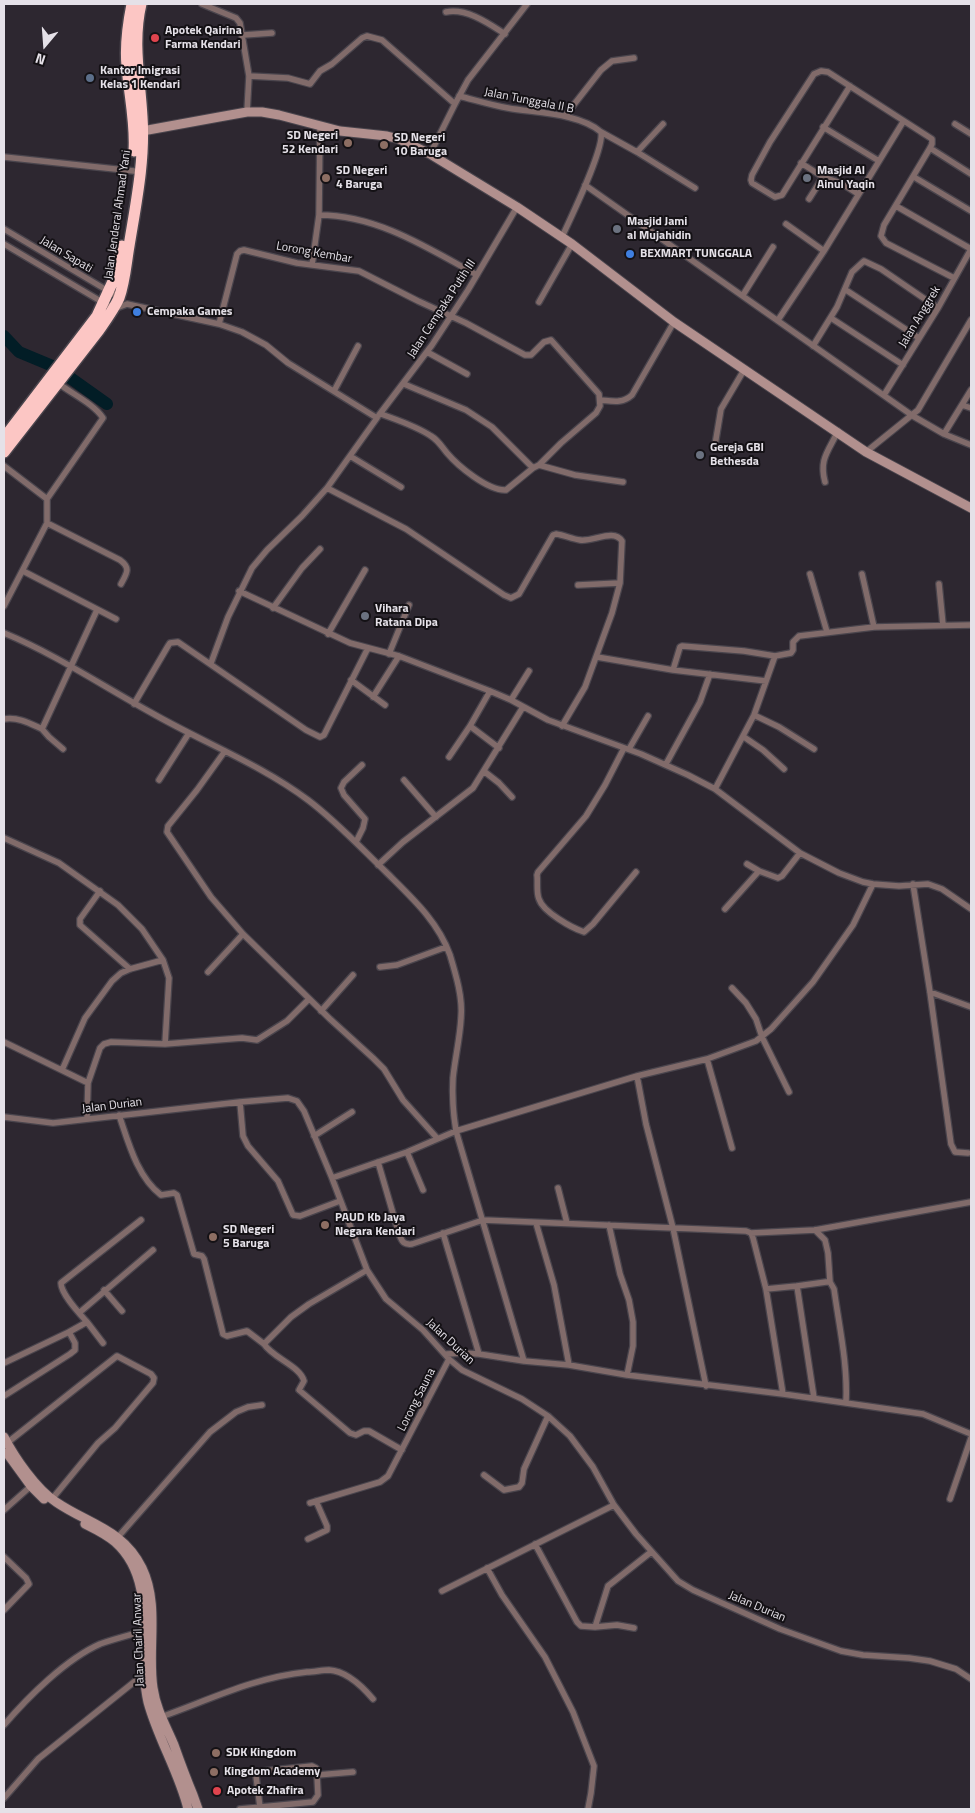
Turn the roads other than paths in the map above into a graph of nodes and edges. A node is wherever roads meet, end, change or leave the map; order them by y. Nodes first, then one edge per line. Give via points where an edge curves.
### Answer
1 (132, 4) edge
2 (141, 4) edge
3 (202, 4) edge
4 (528, 4) edge
5 (446, 12) dead end
6 (272, 33) dead end
7 (505, 34) junction
8 (243, 35) junction
9 (634, 58) dead end
10 (249, 76) junction
11 (850, 86) junction
12 (459, 96) junction
13 (455, 104) junction
14 (247, 112) junction
15 (565, 116) junction
16 (903, 122) junction
17 (663, 124) dead end
18 (955, 124) dead end
19 (320, 126) junction
20 (823, 127) junction
21 (138, 132) junction
22 (601, 132) junction
23 (971, 134) edge
24 (930, 148) junction
25 (637, 152) junction
26 (430, 154) junction
27 (4, 157) edge
28 (879, 161) junction
29 (801, 163) junction
30 (134, 171) junction
31 (971, 174) edge
32 (823, 177) junction
33 (914, 177) junction
34 (585, 185) junction
35 (695, 188) dead end
36 (858, 194) junction
37 (809, 199) dead end
38 (517, 206) junction
39 (896, 206) junction
40 (971, 211) edge
41 (319, 215) junction
42 (786, 224) dead end
43 (4, 229) edge
44 (562, 237) junction
45 (4, 244) edge
46 (572, 244) junction
47 (773, 246) dead end
48 (971, 249) edge
49 (824, 251) junction
50 (312, 265) junction
51 (477, 275) junction
52 (954, 278) junction
53 (846, 290) junction
54 (108, 292) junction
55 (743, 296) junction
56 (123, 300) junction
57 (538, 302) dead end
58 (103, 303) junction
59 (938, 308) junction
60 (114, 309) junction
61 (450, 317) junction
62 (831, 318) junction
63 (778, 320) junction
64 (971, 320) edge
65 (674, 322) junction
66 (220, 324) junction
67 (919, 338) junction
68 (358, 346) dead end
69 (813, 346) junction
70 (427, 352) junction
71 (903, 365) junction
72 (744, 370) junction
73 (61, 373) junction
74 (467, 374) dead end
75 (404, 384) junction
76 (971, 390) edge
77 (334, 391) junction
78 (884, 395) junction
79 (600, 400) junction
80 (962, 405) junction
81 (971, 408) edge
82 (379, 416) junction
83 (913, 416) junction
84 (14, 428) junction
85 (838, 431) junction
86 (944, 434) junction
87 (4, 438) edge
88 (714, 444) dead end
89 (971, 446) edge
90 (4, 452) edge
91 (866, 452) junction
92 (350, 456) junction
93 (4, 466) edge
94 (536, 466) junction
95 (623, 482) dead end
96 (825, 482) dead end
97 (401, 487) dead end
98 (327, 488) junction
99 (47, 499) junction
100 (971, 508) edge
101 (47, 523) junction
102 (320, 550) dead end
103 (364, 570) dead end
104 (23, 571) junction
105 (810, 574) dead end
106 (862, 574) dead end
107 (620, 583) junction
108 (121, 584) dead end
109 (938, 584) dead end
110 (578, 586) dead end
111 (239, 591) junction
112 (409, 605) dead end
113 (4, 606) edge
114 (273, 608) junction
115 (97, 610) junction
116 (116, 619) dead end
117 (971, 624) edge
118 (943, 625) junction
119 (874, 627) junction
120 (826, 632) junction
121 (4, 633) edge
122 (328, 634) junction
123 (368, 648) junction
124 (389, 654) junction
125 (398, 656) junction
126 (775, 656) junction
127 (597, 657) junction
128 (211, 663) junction
129 (71, 667) junction
130 (673, 670) junction
131 (529, 671) dead end
132 (710, 674) junction
133 (352, 680) junction
134 (766, 681) junction
135 (490, 691) junction
136 (373, 697) junction
137 (511, 700) junction
138 (134, 704) junction
139 (385, 705) dead end
140 (523, 707) junction
141 (754, 715) junction
142 (648, 716) dead end
143 (4, 719) edge
144 (470, 726) junction
145 (562, 726) junction
146 (42, 729) junction
147 (188, 733) junction
148 (744, 737) junction
149 (499, 748) junction
150 (64, 749) dead end
151 (626, 749) junction
152 (814, 749) dead end
153 (225, 751) junction
154 (449, 757) dead end
155 (666, 764) junction
156 (362, 765) dead end
157 (784, 769) dead end
158 (484, 772) junction
159 (158, 780) dead end
160 (404, 780) dead end
161 (715, 789) junction
162 (512, 797) dead end
163 (436, 817) junction
164 (4, 838) edge
165 (356, 842) junction
166 (800, 853) junction
167 (747, 864) dead end
168 (378, 865) junction
169 (759, 871) junction
170 (636, 872) dead end
171 (873, 884) junction
172 (913, 884) junction
173 (100, 891) junction
174 (725, 909) dead end
175 (971, 909) edge
176 (244, 934) junction
177 (446, 947) junction
178 (163, 960) junction
179 (380, 967) dead end
180 (130, 969) junction
181 (208, 972) dead end
182 (353, 975) dead end
183 (732, 988) dead end
184 (930, 992) junction
185 (309, 999) junction
186 (971, 1008) edge
187 (321, 1010) junction
188 (762, 1037) junction
189 (4, 1042) edge
190 (165, 1044) junction
191 (707, 1059) junction
192 (62, 1070) junction
193 (637, 1076) junction
194 (88, 1084) junction
195 (788, 1092) dead end
196 (240, 1102) junction
197 (352, 1112) dead end
198 (119, 1115) junction
199 (4, 1117) edge
200 (88, 1118) junction
201 (456, 1131) junction
202 (314, 1136) junction
203 (437, 1138) junction
204 (732, 1148) dead end
205 (407, 1152) junction
206 (968, 1153) dead end
207 (378, 1162) junction
208 (332, 1178) junction
209 (558, 1188) dead end
210 (423, 1190) dead end
211 (340, 1201) junction
212 (971, 1202) edge
213 (141, 1220) dead end
214 (483, 1220) junction
215 (536, 1223) junction
216 (567, 1223) junction
217 (609, 1225) junction
218 (673, 1228) junction
219 (815, 1230) junction
220 (443, 1233) junction
221 (751, 1233) junction
222 (153, 1250) dead end
223 (367, 1270) junction
224 (830, 1282) junction
225 (797, 1286) junction
226 (766, 1289) junction
227 (104, 1290) junction
228 (122, 1311) dead end
229 (79, 1313) junction
230 (87, 1322) junction
231 (69, 1332) junction
232 (103, 1343) dead end
233 (264, 1344) junction
234 (479, 1354) junction
235 (448, 1356) junction
236 (524, 1361) junction
237 (4, 1363) edge
238 (569, 1365) junction
239 (627, 1375) junction
240 (706, 1386) junction
241 (783, 1394) junction
242 (4, 1396) edge
243 (814, 1398) junction
244 (846, 1402) junction
245 (262, 1405) dead end
246 (548, 1416) junction
247 (971, 1434) edge
248 (971, 1438) edge
249 (5, 1443) edge
250 (402, 1450) junction
251 (484, 1475) dead end
252 (31, 1486) junction
253 (52, 1499) junction
254 (950, 1499) dead end
255 (614, 1505) junction
256 (4, 1510) edge
257 (118, 1537) junction
258 (308, 1538) dead end
259 (535, 1544) junction
260 (651, 1552) junction
261 (4, 1557) edge
262 (487, 1568) junction
263 (442, 1591) dead end
264 (4, 1610) edge
265 (596, 1627) junction
266 (634, 1628) dead end
267 (144, 1631) junction
268 (148, 1673) junction
269 (971, 1679) edge
270 (373, 1699) dead end
271 (161, 1717) junction
272 (4, 1725) edge
273 (353, 1772) dead end
274 (316, 1774) junction
275 (4, 1798) edge
276 (260, 1807) junction
277 (188, 1809) edge
278 (198, 1809) edge
279 (240, 1809) edge
280 (588, 1809) edge

1 - 21 highway, Jalan Jenderal Ahmad Yani via 126,63
2 - 21 highway, Jalan Jenderal Ahmad Yani via 136,61
3 - 8 street via 239,20
4 - 7 street
5 - 7 street via 463,12
6 - 8 street
7 - 12 street
8 - 10 street
9 - 15 street via 612,61 601,70
10 - 13 street via 288,78 310,84 320,71 362,38 373,37 382,40
10 - 14 street
11 - 16 street
11 - 20 street
11 - 29 street via 828,72 814,74 770,142 751,180 774,197 782,196
12 - 13 street
12 - 15 street, Jalan Tunggala II B via 508,108
13 - 26 street
14 - 19 street via 280,115
14 - 21 street
15 - 22 street, Jalan Tunggala II B
16 - 24 street via 930,137 933,141
16 - 28 street
17 - 25 street
18 - 23 street
19 - 26 street via 399,139
19 - 41 street
20 - 28 street
20 - 29 street
21 - 30 highway, Jalan Jenderal Ahmad Yani
21 - 56 highway, Jalan Jenderal Ahmad Yani via 137,198
22 - 25 street, Jalan Tunggala II B
22 - 34 street via 601,141
24 - 31 street
24 - 33 street
25 - 35 street, Jalan Tunggala II B
26 - 38 street
27 - 30 street
28 - 36 street
29 - 32 street
30 - 54 highway, Jalan Jenderal Ahmad Yani via 118,266
32 - 36 street
32 - 37 street
33 - 39 street
33 - 40 street
34 - 44 street
34 - 55 street
36 - 49 street
38 - 44 street
38 - 51 street, Jalan Cempaka Putih III
39 - 48 street
39 - 52 street via 881,236 886,243
41 - 50 street
41 - 51 street via 357,219 383,227
42 - 49 street
43 - 54 street, Jalan Sapati
44 - 46 street
45 - 58 street, Jalan Sapati
46 - 57 street
46 - 65 street
47 - 55 street
48 - 52 street, Jalan Anggrek
49 - 63 street
50 - 61 street, Lorong Kembar via 359,271
50 - 66 street, Lorong Kembar via 240,251 231,274
51 - 61 street, Jalan Cempaka Putih III
52 - 59 street, Jalan Anggrek
53 - 59 street via 852,272 862,262 868,262
53 - 62 street
53 - 67 street
54 - 56 street, Jalan Sapati
54 - 58 highway, Jalan Jenderal Ahmad Yani
55 - 63 street
56 - 60 highway, Jalan Jenderal Ahmad Yani
56 - 66 street, Jalan Sapati
58 - 60 street, Jalan Sapati
58 - 73 highway, Jalan Jenderal Ahmad Yani
59 - 67 street, Jalan Anggrek
60 - 73 highway, Jalan Jenderal Ahmad Yani
61 - 70 street, Jalan Cempaka Putih III
61 - 79 street, Lorong Kembar via 505,342 525,355 531,355 544,342 551,340 599,394
62 - 69 street
62 - 71 street
63 - 69 street
64 - 83 street
65 - 72 street
65 - 79 street via 632,396 617,402
66 - 77 street, Jalan Sapati via 266,345
67 - 71 street, Jalan Anggrek
68 - 77 street
69 - 78 street
70 - 74 street
70 - 75 street, Jalan Cempaka Putih III
71 - 78 street, Jalan Anggrek
72 - 85 street
72 - 88 street via 722,409
73 - 84 highway, Jalan Jenderal Ahmad Yani
73 - 99 street via 71,394 99,411 103,418
75 - 82 street, Jalan Cempaka Putih III
75 - 94 street via 472,414
76 - 80 street
77 - 82 street, Jalan Sapati
78 - 83 street
79 - 94 street, Jalan Sapati via 596,413
80 - 81 street
80 - 86 street
82 - 92 street, Jalan Cempaka Putih III
82 - 94 street, Jalan Sapati via 429,435 460,466 496,490 506,490
83 - 86 street
83 - 91 street
84 - 87 highway, Jalan Jenderal Ahmad Yani
84 - 90 highway, Jalan Jenderal Ahmad Yani
85 - 91 street
85 - 96 street via 823,461
86 - 89 street
91 - 100 street
92 - 97 street
92 - 98 street, Jalan Cempaka Putih III
93 - 99 street
94 - 95 street
98 - 107 street via 406,529 511,598 519,594 551,537 556,534 586,540 618,536 622,541
98 - 111 street, Jalan Cempaka Putih III via 267,550
99 - 101 street
101 - 104 street
101 - 108 street via 120,560 128,568
102 - 114 street via 302,568
103 - 122 street
104 - 113 street
104 - 115 street
105 - 120 street
106 - 119 street
107 - 110 street
107 - 127 street
109 - 118 street
111 - 114 street
111 - 128 street, Jalan Cempaka Putih III
112 - 124 street
114 - 122 street
115 - 116 street
115 - 129 street
117 - 118 street
118 - 119 street
119 - 120 street
120 - 126 street via 799,636 793,642 791,653
121 - 129 street
122 - 123 street
123 - 124 street
123 - 133 street
124 - 125 street
125 - 135 street
125 - 136 street
126 - 130 street via 682,646
126 - 134 street
127 - 130 street
127 - 145 street via 585,687
128 - 133 street via 318,737 324,735
128 - 138 street via 178,642 170,643
129 - 138 street
129 - 146 street
130 - 132 street
131 - 137 street
132 - 134 street
132 - 155 street via 700,702
133 - 136 street
134 - 141 street
135 - 137 street
135 - 144 street
136 - 139 street
137 - 140 street
138 - 147 street
140 - 145 street
140 - 149 street
141 - 148 street
141 - 152 street
142 - 151 street
143 - 146 street via 22,719
144 - 149 street
144 - 154 street
145 - 151 street
146 - 150 street
147 - 153 street
147 - 159 street
148 - 157 street
148 - 161 street
149 - 158 street
151 - 155 street
151 - 170 street via 586,816 538,872 539,902 584,932
153 - 165 street via 310,802
153 - 176 street via 167,830 202,885
155 - 161 street
156 - 165 street via 341,788 366,819
158 - 162 street
158 - 163 street via 473,788
160 - 163 street
161 - 166 street
163 - 168 street
164 - 173 street via 53,859
165 - 168 street
166 - 169 street via 782,876 774,878
166 - 171 street via 839,873
167 - 169 street
168 - 177 street via 419,904
169 - 174 street
171 - 172 street
171 - 188 street via 834,954
172 - 175 street via 935,886
172 - 184 street
173 - 178 street via 142,929
173 - 180 street via 80,919 80,926
176 - 181 street
176 - 185 street
177 - 179 street via 397,965
177 - 201 street via 456,975 462,1018 453,1077
178 - 180 street
178 - 190 street via 169,978
180 - 192 street via 112,981 91,1010 78,1031
182 - 187 street
183 - 188 street via 751,1011
184 - 186 street
184 - 206 street via 951,1144 955,1152
185 - 187 street
185 - 190 street via 287,1021 257,1040 242,1038
187 - 203 street via 384,1069 403,1100
188 - 191 street
188 - 195 street
189 - 192 street
190 - 194 street via 107,1042 100,1048
191 - 193 street
191 - 204 street
192 - 194 street
193 - 201 street
193 - 218 street
194 - 200 street
196 - 198 street, Jalan Durian
196 - 202 street, Jalan Durian via 294,1099 304,1111
196 - 211 street via 243,1136 278,1181 293,1215 300,1216
197 - 202 street
198 - 200 street, Jalan Durian
198 - 233 street via 132,1152 147,1180 161,1194 177,1195 194,1254 204,1259 223,1334 247,1331
199 - 200 street, Jalan Durian via 53,1123
201 - 203 street
201 - 214 street
202 - 208 street, Jalan Durian
203 - 205 street
205 - 207 street
205 - 210 street
207 - 208 street
207 - 220 street via 402,1242 412,1244
208 - 211 street, Jalan Durian
209 - 216 street
211 - 223 street, Jalan Durian
212 - 219 street
213 - 229 street via 61,1283 64,1294
214 - 215 street
214 - 220 street
214 - 236 street
215 - 216 street
215 - 238 street via 554,1286
216 - 217 street
217 - 218 street
217 - 239 street via 633,1322 633,1346
218 - 221 street
218 - 240 street
219 - 221 street
219 - 224 street via 825,1240
220 - 234 street
221 - 226 street
222 - 227 street
223 - 233 street via 309,1304
223 - 235 street, Jalan Durian via 390,1304 423,1330
224 - 225 street
224 - 244 street via 834,1288 844,1356
225 - 226 street
225 - 243 street
226 - 241 street
227 - 228 street
227 - 229 street
229 - 230 street
230 - 231 street
230 - 232 street
231 - 237 street
231 - 242 street via 75,1350
233 - 250 street via 301,1375 304,1382 299,1390 350,1433 356,1435 369,1431
234 - 235 street
234 - 236 street
235 - 246 street, Jalan Durian via 473,1377 522,1398
235 - 250 street, Lorong Sauna
236 - 238 street
238 - 239 street
239 - 240 street
240 - 241 street
241 - 243 street
243 - 244 street
244 - 247 street via 923,1414
245 - 257 street via 236,1412 210,1432
246 - 251 street via 524,1469 521,1484 504,1490
246 - 255 street, Jalan Durian via 577,1444
248 - 254 street
249 - 252 street, Jalan Chairil Anwar
249 - 253 street, Jalan Chairil Anwar
249 - 253 street via 117,1356 151,1374 153,1383
250 - 258 street, Lorong Sauna via 388,1476 380,1482 313,1502 327,1530
252 - 256 street
252 - 267 street, Jalan Chairil Anwar via 55,1507 120,1547 138,1582
253 - 257 street, Jalan Chairil Anwar
255 - 259 street
255 - 260 street, Jalan Durian
257 - 268 street, Jalan Chairil Anwar via 132,1551 149,1585 152,1623
259 - 262 street
259 - 265 street via 577,1622 581,1626
260 - 265 street via 608,1586
260 - 269 street, Jalan Durian via 678,1581 692,1590 780,1629 841,1651 946,1665
261 - 264 street via 29,1584
262 - 263 street
262 - 280 street via 545,1657 573,1712 594,1766
265 - 266 street via 617,1624
267 - 268 street, Jalan Chairil Anwar
267 - 272 street via 100,1645 75,1659 23,1702
268 - 271 street, Jalan Chairil Anwar
268 - 275 street via 38,1759
268 - 277 street, Jalan Chairil Anwar via 151,1710
270 - 271 street via 348,1676 330,1670 290,1674 244,1685
271 - 278 street, Jalan Chairil Anwar
273 - 274 street
274 - 276 street via 318,1795 313,1802
274 - 276 street via 316,1768 312,1766 258,1773
276 - 279 street

